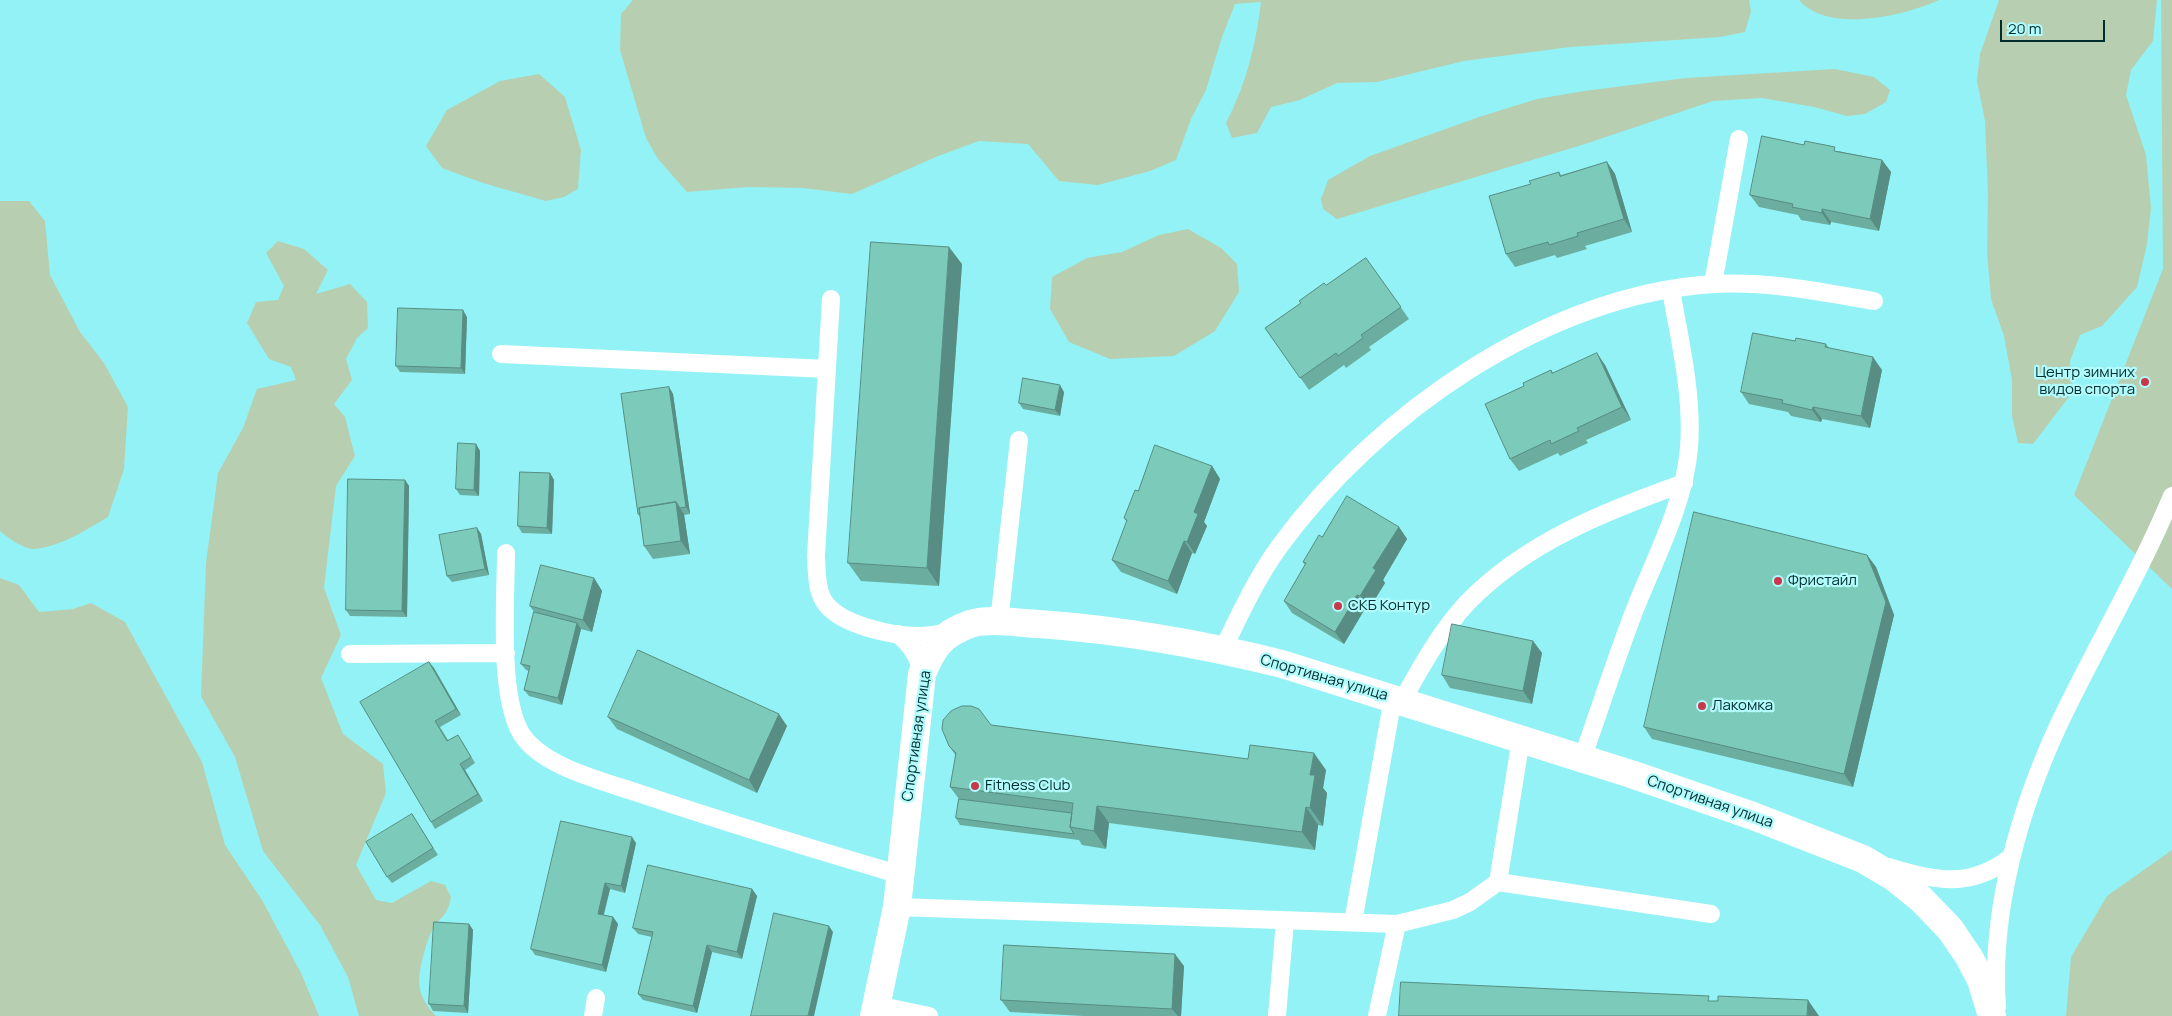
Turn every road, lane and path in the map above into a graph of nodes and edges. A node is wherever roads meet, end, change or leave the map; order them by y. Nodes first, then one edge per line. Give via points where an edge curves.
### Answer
1 (1739, 139) dead end
2 (1713, 284) junction
3 (1671, 290) junction
4 (831, 298) dead end
5 (1874, 302) dead end
6 (501, 354) dead end
7 (827, 369) junction
8 (1019, 440) dead end
9 (1684, 483) junction
10 (2172, 496) edge
11 (506, 553) dead end
12 (999, 622) junction
13 (954, 631) junction
14 (898, 634) junction
15 (1223, 650) junction
16 (506, 653) junction
17 (350, 654) dead end
18 (922, 674) junction
19 (1397, 700) junction
20 (1521, 739) junction
21 (1582, 759) junction
22 (2010, 857) junction
23 (1863, 859) junction
24 (901, 874) junction
25 (1498, 882) junction
26 (897, 907) junction
27 (1712, 914) dead end
28 (1286, 921) junction
29 (1353, 922) junction
30 (1397, 924) junction
31 (596, 998) dead end
32 (875, 1010) edge
33 (593, 1016) edge
34 (929, 1016) edge
35 (1277, 1016) edge
36 (1377, 1016) edge
37 (1992, 1016) edge
38 (1998, 1016) edge

1 - 2 lane
2 - 3 lane
2 - 5 lane via 1791,287
3 - 9 lane via 1689,398 1689,446
3 - 15 lane via 1599,309 1540,332 1461,375 1418,404 1354,461 1301,519 1252,590
4 - 7 lane
6 - 7 lane
7 - 14 lane via 817,581 825,603 837,615
8 - 12 lane
9 - 19 lane via 1568,529 1512,564 1467,604
9 - 21 lane
10 - 22 lane via 2058,726
11 - 16 lane
12 - 13 street, Спортивная улица via 972,624
12 - 15 street, Спортивная улица via 1106,630
13 - 14 lane via 919,636
13 - 18 street, Спортивная улица via 940,640
14 - 18 lane via 918,656
15 - 19 street, Спортивная улица via 1295,668
16 - 17 lane
16 - 24 lane via 511,707 516,724 525,739 542,754 574,771 737,826
18 - 24 street, Спортивная улица
19 - 20 street, Спортивная улица
19 - 29 lane
20 - 21 street, Спортивная улица
20 - 25 lane
21 - 23 street, Спортивная улица via 1752,816
22 - 23 lane via 1994,870 1973,878 1950,880 1915,875
22 - 38 lane via 1996,946
23 - 37 street, Спортивная улица via 1915,894 1950,930 1981,980
24 - 26 street, Спортивная улица
25 - 27 lane
25 - 30 lane via 1453,910
26 - 28 lane
26 - 32 street, Спортивная улица
28 - 29 lane
28 - 35 lane
29 - 30 lane
30 - 36 lane
31 - 33 lane
32 - 34 lane

